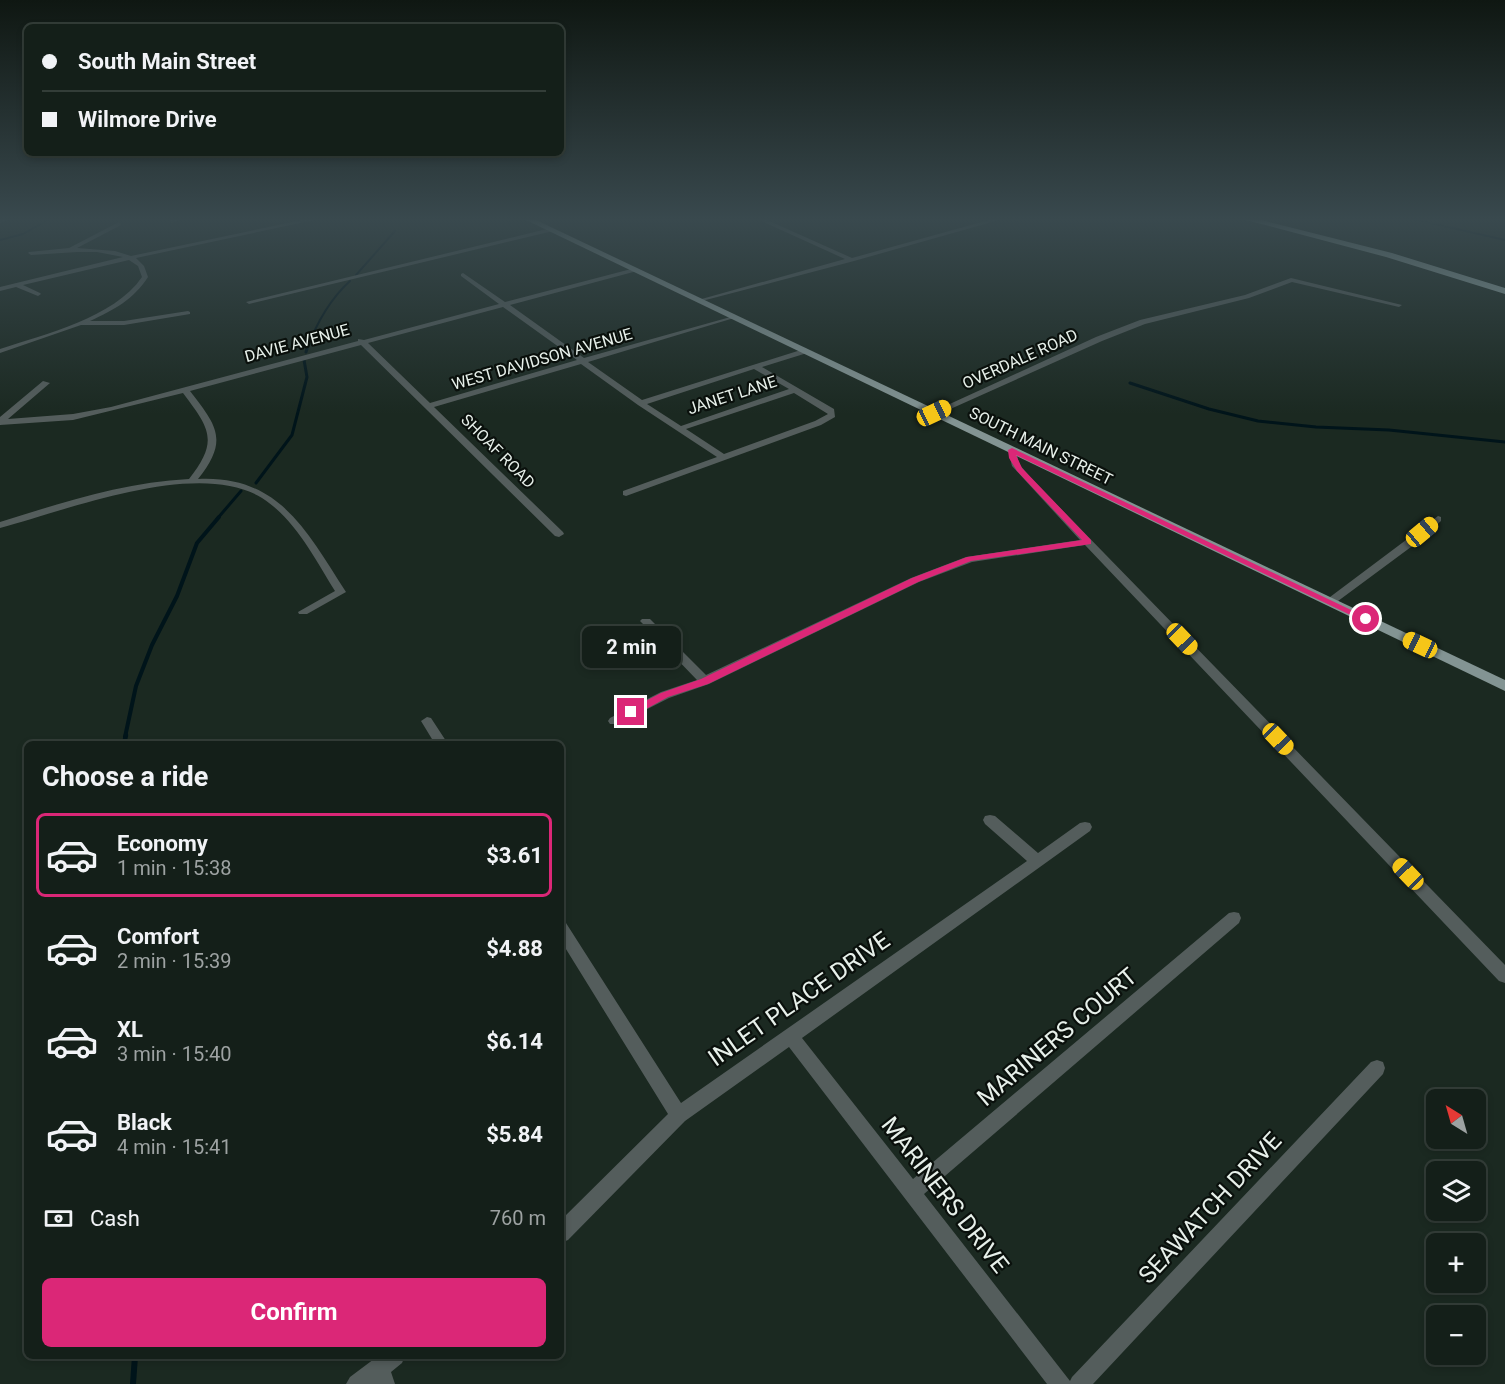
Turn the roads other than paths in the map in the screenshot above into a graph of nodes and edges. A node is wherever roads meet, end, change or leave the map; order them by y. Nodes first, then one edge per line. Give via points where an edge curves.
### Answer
1 (18, 285) joint
2 (141, 285) edge
3 (322, 285) edge
4 (478, 285) edge
5 (581, 285) edge
6 (666, 285) edge
7 (761, 285) edge
8 (1279, 285) edge
9 (1311, 285) edge
10 (1484, 285) edge
11 (0, 289) edge
12 (1505, 291) edge
13 (38, 294) dead end
14 (700, 301) junction
15 (249, 302) dead end
16 (506, 305) junction
17 (1399, 305) dead end
18 (188, 313) dead end
19 (732, 317) junction
20 (79, 323) junction
21 (361, 341) junction
22 (0, 351) edge
23 (804, 351) junction
24 (584, 361) junction
25 (756, 366) junction
26 (46, 383) dead end
27 (184, 389) junction
28 (795, 390) junction
29 (640, 403) junction
30 (429, 406) junction
31 (934, 413) junction
32 (0, 421) edge
33 (679, 429) junction
34 (1012, 450) junction
35 (725, 457) junction
36 (192, 481) junction
37 (626, 493) dead end
38 (1438, 519) dead end
39 (0, 525) edge
40 (559, 534) dead end
41 (1088, 542) junction
42 (1330, 602) junction
43 (303, 612) dead end
44 (646, 621) dead end
45 (705, 681) junction
46 (1505, 686) edge
47 (427, 721) dead end
48 (615, 721) dead end
49 (440, 741) edge
50 (990, 820) dead end
51 (1085, 827) dead end
52 (1037, 861) junction
53 (1234, 918) dead end
54 (564, 933) edge
55 (1505, 976) edge
56 (791, 1037) junction
57 (1377, 1068) dead end
58 (679, 1115) junction
59 (912, 1193) junction
60 (564, 1230) edge
61 (386, 1369) edge
62 (357, 1384) edge
63 (1060, 1384) edge
64 (1079, 1384) edge

1 - 11 street
1 - 13 street
2 - 20 street via 120,303
3 - 15 street
4 - 16 street
5 - 16 street, DAVIE AVENUE
6 - 14 main road, SOUTH MAIN STREET
7 - 14 street
8 - 31 street, OVERDALE ROAD via 1247,297 1143,322
9 - 17 street, OVERDALE ROAD
10 - 12 highway
14 - 19 main road, SOUTH MAIN STREET
16 - 21 street, DAVIE AVENUE
16 - 24 street
18 - 20 street via 131,322
19 - 23 main road, SOUTH MAIN STREET
19 - 24 street, WEST DAVIDSON AVENUE
20 - 22 street
21 - 27 street, DAVIE AVENUE
21 - 30 street, SHOAF ROAD
23 - 25 street
23 - 31 main road, SOUTH MAIN STREET
24 - 29 street
24 - 30 street, WEST DAVIDSON AVENUE
25 - 28 street
25 - 29 street
26 - 32 street
27 - 32 street, DAVIE AVENUE via 73,417
27 - 36 street via 212,430 213,451
28 - 33 street, JANET LANE
28 - 35 street via 832,415
29 - 33 street
30 - 40 street, SHOAF ROAD
31 - 34 main road, SOUTH MAIN STREET
33 - 35 street
34 - 41 street via 1019,470
34 - 42 main road, SOUTH MAIN STREET
35 - 37 street
36 - 39 street via 104,495
36 - 43 street via 260,492 292,521 341,592
38 - 42 street
41 - 45 street via 970,559 915,580
41 - 55 street
42 - 46 main road, SOUTH MAIN STREET
44 - 45 street
45 - 48 street via 665,695
47 - 49 street
50 - 52 street
51 - 52 street, INLET PLACE DRIVE
52 - 56 street, INLET PLACE DRIVE
53 - 59 street, MARINERS COURT
54 - 58 street
56 - 58 street, INLET PLACE DRIVE
56 - 59 street, MARINERS DRIVE
57 - 64 street, SEAWATCH DRIVE
58 - 60 street, INLET PLACE DRIVE
59 - 63 street, MARINERS DRIVE
61 - 62 street

